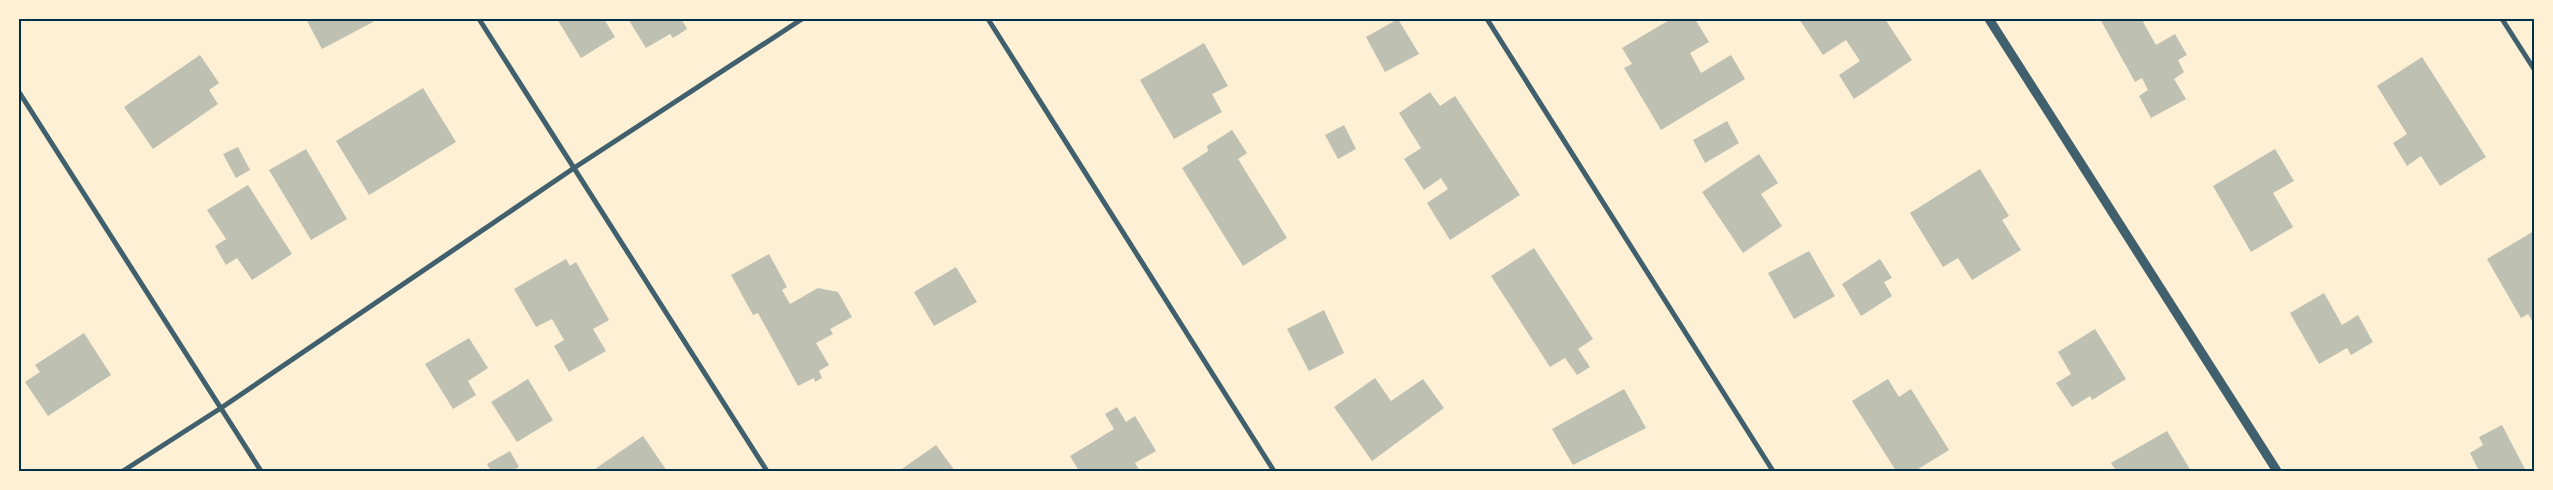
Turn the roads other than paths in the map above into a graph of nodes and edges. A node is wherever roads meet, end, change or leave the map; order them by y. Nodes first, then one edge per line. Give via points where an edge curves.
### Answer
1 (479, 19) edge
2 (802, 19) edge
3 (988, 19) edge
4 (1487, 19) edge
5 (1990, 19) edge
6 (2502, 19) edge
7 (2534, 69) edge
8 (19, 92) edge
9 (574, 168) junction
10 (221, 408) junction
11 (123, 471) edge
12 (261, 471) edge
13 (766, 471) edge
14 (1274, 471) edge
15 (1773, 471) edge
16 (2277, 471) edge

1 - 9 street
2 - 9 street
3 - 14 street
4 - 15 street
5 - 16 street
6 - 7 street
8 - 10 street
9 - 10 street
9 - 13 street
10 - 11 street
10 - 12 street

